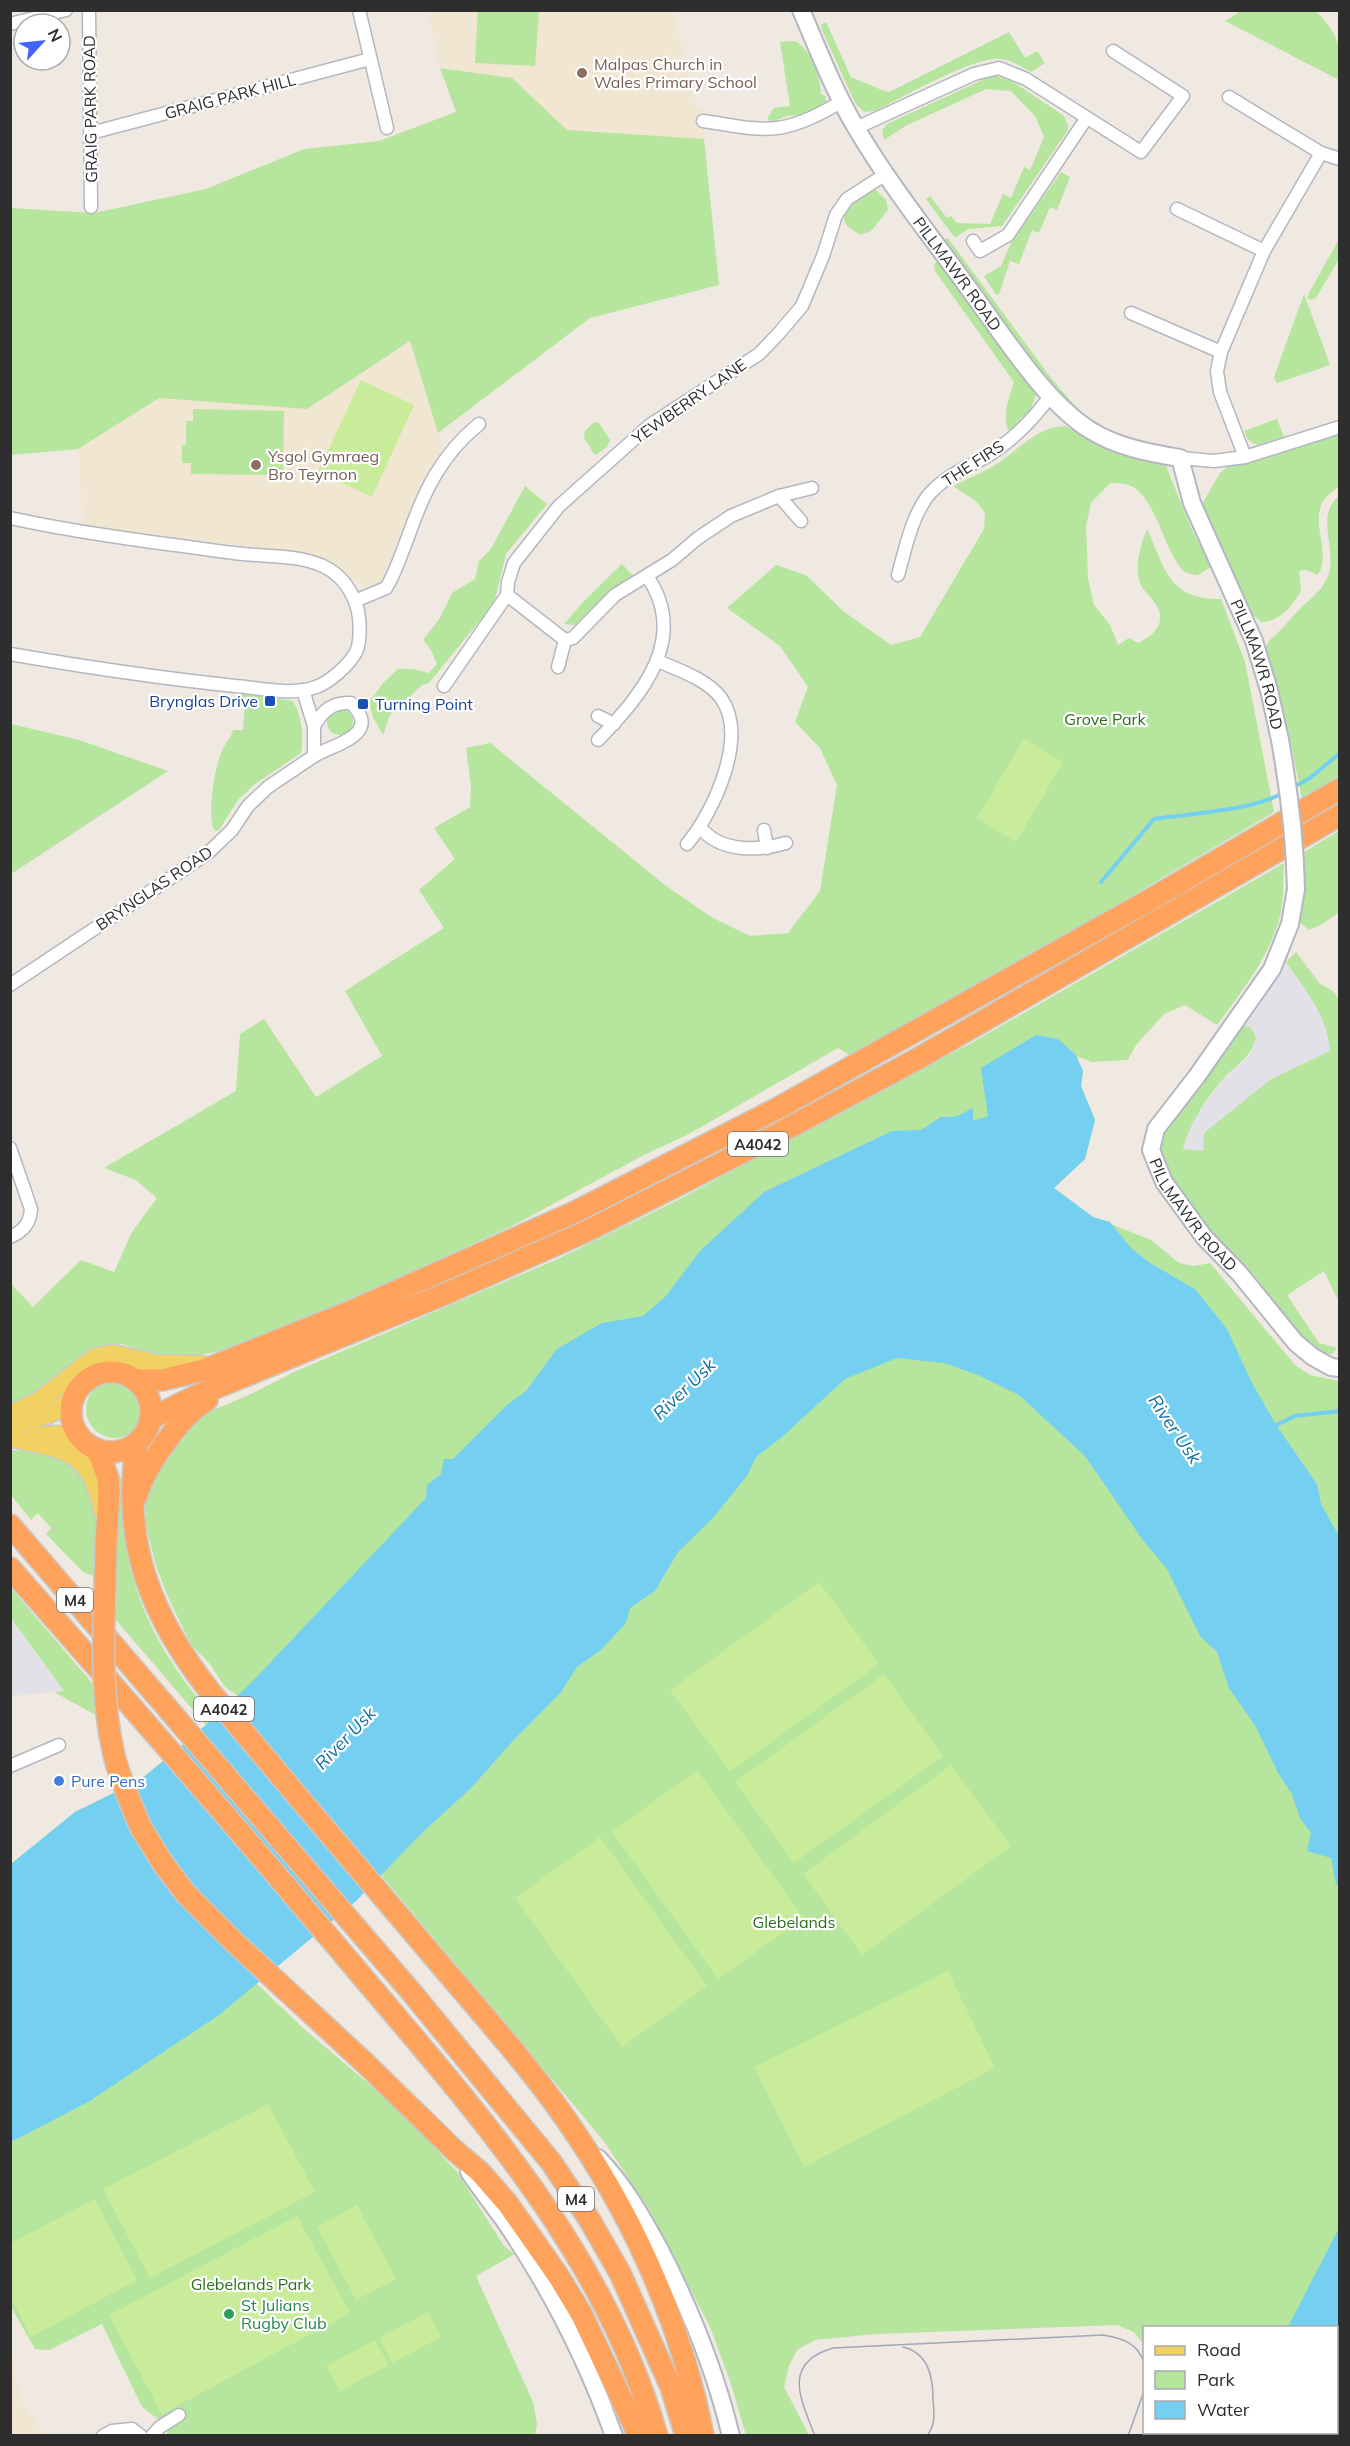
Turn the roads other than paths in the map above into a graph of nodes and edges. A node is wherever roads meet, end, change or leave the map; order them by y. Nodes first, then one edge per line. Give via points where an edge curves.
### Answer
1 (66, 10) edge
2 (89, 10) edge
3 (358, 10) edge
4 (803, 11) edge
5 (10, 24) edge
6 (1113, 51) dead end
7 (370, 59) junction
8 (1229, 97) dead end
9 (841, 102) junction
10 (1086, 119) junction
11 (703, 121) dead end
12 (387, 128) dead end
13 (856, 128) junction
14 (91, 133) junction
15 (1321, 153) junction
16 (1340, 159) edge
17 (886, 174) junction
18 (91, 207) dead end
19 (1177, 209) dead end
20 (973, 241) dead end
21 (1264, 251) junction
22 (1131, 313) dead end
23 (1221, 352) junction
24 (1051, 395) junction
25 (479, 424) dead end
26 (1340, 427) edge
27 (1245, 457) junction
28 (1180, 458) junction
29 (812, 488) dead end
30 (779, 496) junction
31 (10, 518) edge
32 (801, 521) dead end
33 (898, 575) dead end
34 (647, 576) junction
35 (507, 595) junction
36 (355, 601) junction
37 (565, 640) junction
38 (10, 654) edge
39 (658, 661) junction
40 (558, 667) dead end
41 (444, 686) dead end
42 (303, 690) junction
43 (598, 716) dead end
44 (614, 724) junction
45 (314, 726) junction
46 (598, 740) dead end
47 (314, 756) junction
48 (1340, 789) edge
49 (1340, 815) edge
50 (700, 827) junction
51 (764, 830) dead end
52 (786, 843) dead end
53 (687, 844) dead end
54 (767, 848) junction
55 (10, 985) edge
56 (10, 1148) edge
57 (10, 1237) edge
58 (220, 1363) junction
59 (1340, 1368) edge
60 (241, 1379) junction
61 (136, 1380) junction
62 (74, 1397) junction
63 (10, 1415) edge
64 (150, 1419) junction
65 (13, 1435) edge
66 (80, 1436) junction
67 (137, 1442) junction
68 (97, 1449) junction
69 (133, 1509) junction
70 (10, 1526) edge
71 (106, 1536) junction
72 (10, 1568) edge
73 (59, 1745) dead end
74 (10, 1766) edge
75 (579, 2138) junction
76 (454, 2151) junction
77 (179, 2415) dead end
78 (103, 2436) edge
79 (141, 2436) edge
80 (152, 2436) edge
81 (614, 2436) edge
82 (639, 2436) edge
83 (657, 2436) edge
84 (686, 2436) edge
85 (703, 2436) edge
86 (731, 2436) edge

1 - 5 street
2 - 14 street, GRAIG PARK ROAD
3 - 7 street
4 - 9 street, PILLMAWR ROAD
6 - 10 street via 1183,96 1141,152
7 - 12 street
7 - 14 street, GRAIG PARK HILL
8 - 15 street
9 - 11 street via 817,116 778,128
9 - 13 street, PILLMAWR ROAD
10 - 13 street via 1026,80 999,68 974,74
10 - 20 street via 1008,235 980,251
13 - 17 street, PILLMAWR ROAD
14 - 18 street, GRAIG PARK ROAD
15 - 16 street
15 - 21 street
17 - 24 street, PILLMAWR ROAD
17 - 35 street, YEWBERRY LANE via 847,199 836,215 802,306 780,332 759,354 650,425 559,506 514,563
19 - 21 street
21 - 23 street
22 - 23 street
23 - 27 street via 1217,370 1220,392
24 - 28 street, PILLMAWR ROAD via 1090,430 1141,452
24 - 33 street, THE FIRS via 1027,425 949,477 926,498
25 - 36 street via 459,440 429,483 386,588
26 - 27 street
27 - 28 street via 1214,461
28 - 59 street, PILLMAWR ROAD, bridge via 1192,503 1254,641 1269,690 1290,798 1296,889 1290,924 1272,969 1156,1130 1151,1150 1164,1182 1204,1237 1296,1343 1313,1357
29 - 30 street
30 - 32 street
30 - 34 street via 731,516
31 - 36 street via 82,532 312,561 338,575
34 - 37 street via 615,595 580,632
34 - 39 street via 659,594 663,620
35 - 37 street
35 - 41 street, YEWBERRY LANE
36 - 42 street via 359,625 357,650 326,682
37 - 40 street
38 - 42 street via 162,678
39 - 44 street
39 - 50 street via 711,689 722,699 729,721 731,744 726,768 718,794
42 - 45 street
43 - 44 street
44 - 46 street
45 - 47 street
45 - 47 street, BRYNGLAS ROAD via 320,715 339,702 351,703 361,713 358,732 344,744
47 - 55 street, BRYNGLAS ROAD via 268,787 208,853
48 - 58 highway, A4042 via 780,1107 575,1212
49 - 60 highway, A4042 via 919,1058 739,1154 587,1230
50 - 53 street
50 - 54 street via 706,835 735,847
51 - 54 street
52 - 54 street
56 - 57 street via 31,1209 24,1229
58 - 61 highway, A4042 via 182,1377
58 - 63 main road, A4042 via 172,1366 112,1354 94,1358 39,1401
60 - 64 highway, A4042
60 - 69 highway, A4042 via 201,1403 184,1419 144,1476
61 - 62 highway via 106,1372 87,1380
61 - 64 highway via 148,1397
62 - 65 main road via 67,1405
62 - 66 highway via 72,1417
64 - 67 highway
65 - 66 main road
65 - 71 main road via 61,1448 89,1471 99,1490
66 - 68 highway
67 - 68 highway via 118,1451
67 - 69 highway, A4042
68 - 71 highway via 108,1478
69 - 75 highway, A4042 via 146,1582 158,1612 191,1668 525,2065
70 - 84 highway, M4 via 413,1994 551,2162 620,2274 671,2387
71 - 76 highway, bridge via 104,1644 109,1731 118,1768 141,1828 186,1894
72 - 83 highway, M4 via 218,1804 529,2181 598,2293 622,2342
73 - 74 street
75 - 85 highway, M4 via 657,2284 689,2374
75 - 86 street via 631,2198 679,2286 704,2347
76 - 81 street via 504,2221 544,2287 592,2379
76 - 82 highway via 480,2172 508,2204 559,2277 582,2315
77 - 80 street
78 - 79 street via 132,2429

